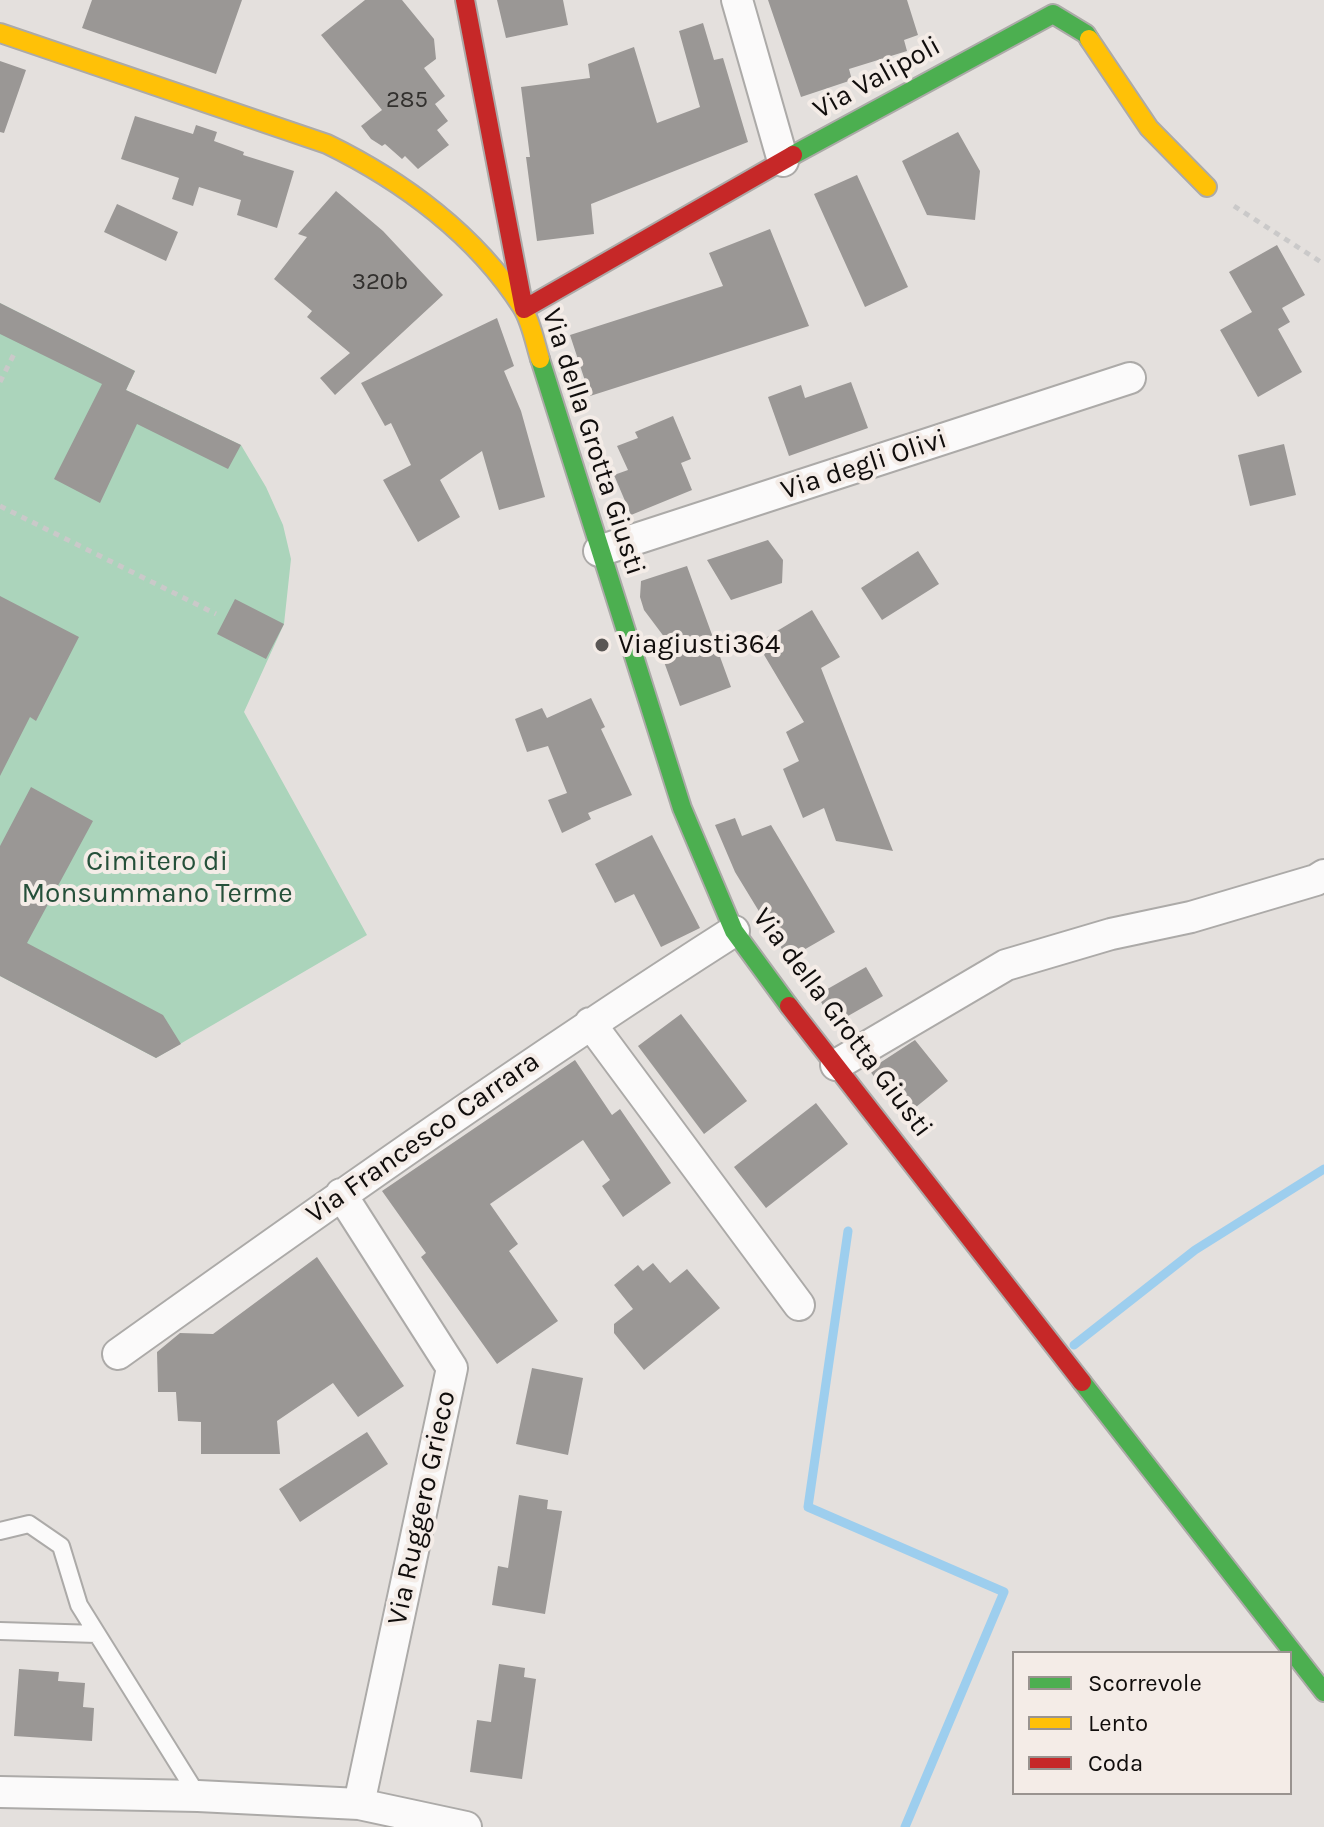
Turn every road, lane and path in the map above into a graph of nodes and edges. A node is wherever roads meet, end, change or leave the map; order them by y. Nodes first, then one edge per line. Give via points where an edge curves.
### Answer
1 (465, 0) edge
2 (737, 0) edge
3 (0, 33) edge
4 (783, 161) junction
5 (1207, 187) joint
6 (1324, 264) edge
7 (524, 309) junction
8 (15, 352) dead end
9 (1130, 378) dead end
10 (0, 382) edge
11 (0, 506) edge
12 (599, 551) junction
13 (216, 614) dead end
14 (1324, 875) edge
15 (734, 931) junction
16 (590, 1023) junction
17 (836, 1065) junction
18 (341, 1194) junction
19 (799, 1305) dead end
20 (118, 1354) dead end
21 (0, 1531) edge
22 (0, 1631) edge
23 (97, 1634) junction
24 (1324, 1692) edge
25 (0, 1792) edge
26 (198, 1796) junction
27 (359, 1804) junction
28 (466, 1827) edge

1 - 7 street
2 - 4 street
3 - 7 street, Via della Grotta Giusti via 305,136 360,160 457,229
4 - 5 street, Via Valipoli via 1053,14 1086,34 1149,128
4 - 7 street, Via Valipoli
5 - 6 path
7 - 12 street, Via della Grotta Giusti
8 - 10 path
9 - 12 street, Via degli Olivi
11 - 13 path
12 - 15 street, Via della Grotta Giusti via 682,808
14 - 17 street via 1191,917 1006,965
15 - 16 street, Via Francesco Carrara
15 - 17 street, Via della Grotta Giusti
16 - 18 street, Via Francesco Carrara
16 - 19 street
17 - 24 street, Via della Grotta Giusti
18 - 20 street, Via Francesco Carrara
18 - 27 street, Via Ruggero Grieco via 452,1368
21 - 23 lane via 29,1524 61,1546 79,1605
22 - 23 lane
23 - 26 lane
25 - 26 street
26 - 27 street
27 - 28 street

